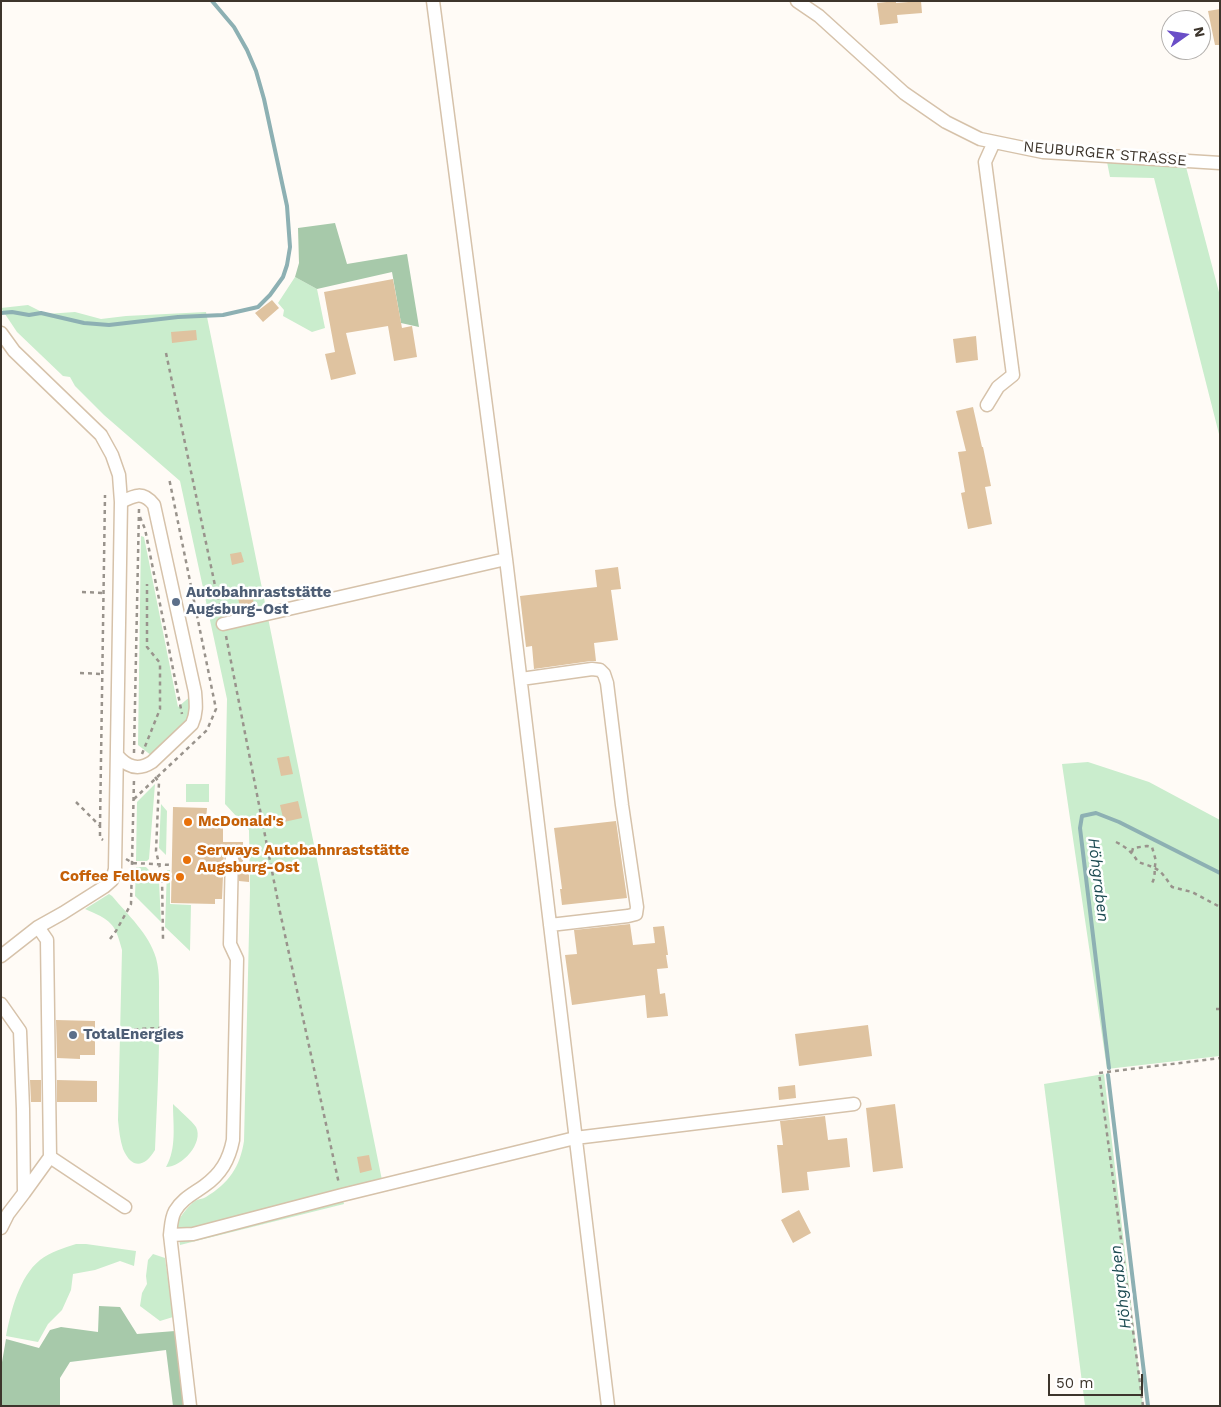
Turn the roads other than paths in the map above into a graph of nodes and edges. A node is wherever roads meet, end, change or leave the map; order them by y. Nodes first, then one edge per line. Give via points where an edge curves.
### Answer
1 (433, 1) edge
2 (797, 1) edge
3 (994, 142) junction
4 (1220, 163) edge
5 (1, 333) edge
6 (987, 405) dead end
7 (121, 502) junction
8 (506, 559) junction
9 (223, 624) road end
10 (520, 679) junction
11 (117, 755) junction
12 (232, 852) dead end
13 (550, 925) junction
14 (38, 927) junction
15 (1, 956) edge
16 (1, 1004) edge
17 (854, 1104) dead end
18 (575, 1138) junction
19 (50, 1157) junction
20 (24, 1193) junction
21 (125, 1207) dead end
22 (1, 1228) edge
23 (170, 1234) junction
24 (190, 1406) edge
25 (608, 1406) edge

1 - 8 street
2 - 3 street, NEUBURGER STRASSE via 819,16 904,92 946,122 980,139
3 - 4 street, NEUBURGER STRASSE via 1043,152
3 - 6 street via 985,162 1013,375 998,387
5 - 7 street via 14,351 101,436 119,475
7 - 11 street
7 - 11 street via 140,495 150,499 156,510 195,692 196,717 152,762 140,767 128,765
8 - 9 street
8 - 10 street
10 - 13 street
10 - 13 street via 592,669 604,674 637,907 636,914 628,916
11 - 14 street via 115,869 112,880
12 - 23 street via 230,944 237,959 233,1140 230,1154 221,1169 182,1201 174,1213
13 - 18 street
14 - 15 street
14 - 19 street via 47,940
16 - 20 street via 20,1031
17 - 18 street
18 - 23 street via 193,1234
18 - 25 street
19 - 20 street
19 - 21 street
20 - 22 street
23 - 24 street

